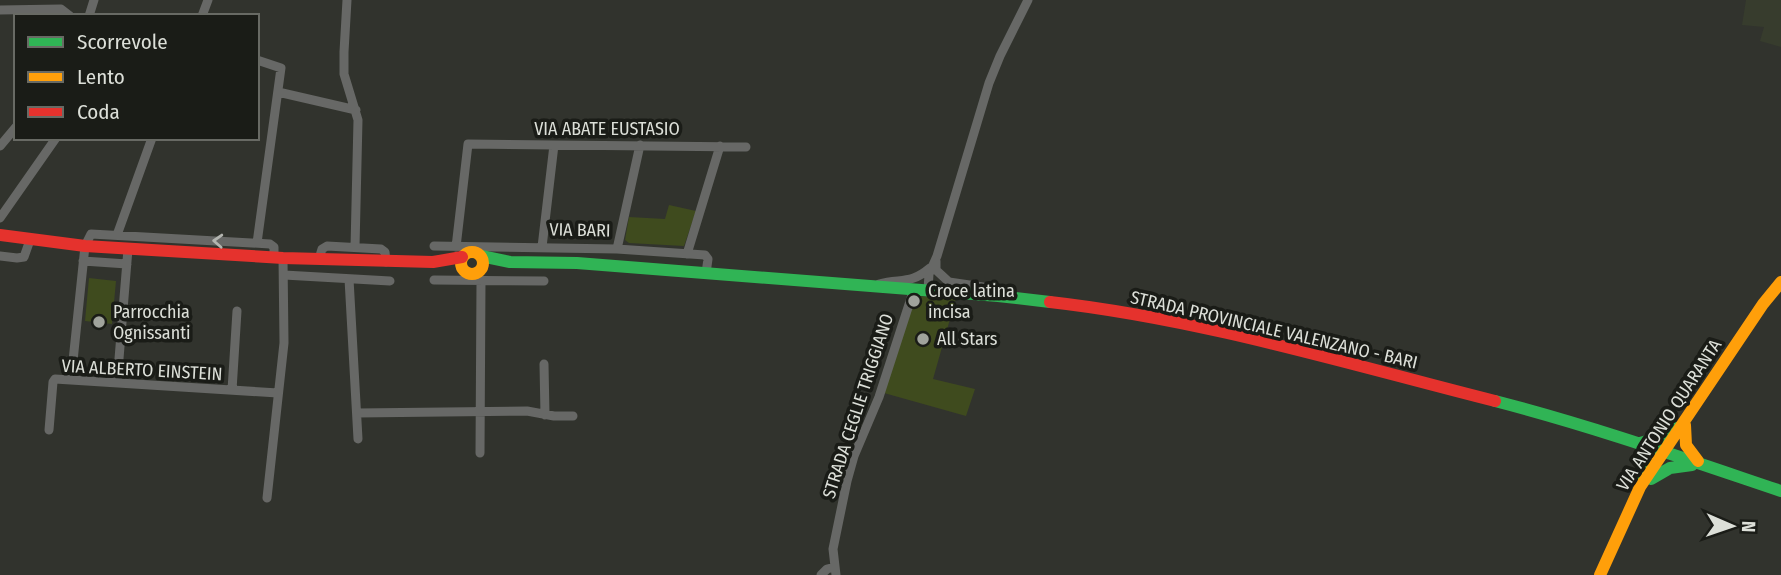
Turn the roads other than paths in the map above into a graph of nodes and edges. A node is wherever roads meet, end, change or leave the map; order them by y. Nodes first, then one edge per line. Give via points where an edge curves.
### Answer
1 (347, 0) edge
2 (1028, 0) edge
3 (55, 5) edge
4 (0, 10) edge
5 (259, 61) edge
6 (278, 92) junction
7 (356, 110) junction
8 (14, 129) edge
9 (55, 140) edge
10 (151, 140) edge
11 (554, 145) junction
12 (640, 145) junction
13 (0, 146) edge
14 (720, 146) junction
15 (746, 147) dead end
16 (0, 217) edge
17 (117, 235) junction
18 (6, 236) edge
19 (30, 240) junction
20 (257, 243) junction
21 (85, 246) junction
22 (434, 246) dead end
23 (355, 247) junction
24 (542, 247) junction
25 (617, 248) junction
26 (128, 249) junction
27 (664, 252) junction
28 (687, 254) junction
29 (0, 256) edge
30 (279, 258) junction
31 (323, 259) junction
32 (83, 261) junction
33 (357, 261) junction
34 (386, 262) junction
35 (471, 263) junction
36 (127, 264) junction
37 (934, 268) junction
38 (663, 270) junction
39 (706, 273) junction
40 (284, 275) junction
41 (326, 277) junction
42 (353, 279) junction
43 (785, 279) joint
44 (434, 281) dead end
45 (544, 281) dead end
46 (390, 282) dead end
47 (1781, 282) edge
48 (869, 286) junction
49 (914, 289) junction
50 (928, 290) junction
51 (998, 296) junction
52 (237, 311) dead end
53 (544, 364) dead end
54 (71, 380) junction
55 (117, 383) junction
56 (232, 390) junction
57 (278, 394) junction
58 (481, 411) junction
59 (357, 414) junction
60 (545, 415) junction
61 (573, 416) dead end
62 (1685, 421) junction
63 (49, 430) dead end
64 (358, 439) dead end
65 (1640, 443) junction
66 (1665, 452) junction
67 (480, 453) dead end
68 (1703, 466) junction
69 (1640, 487) junction
70 (1781, 491) edge
71 (267, 498) dead end
72 (835, 571) edge
73 (821, 575) edge
74 (1600, 575) edge

1 - 7 street via 344,74
2 - 37 street via 989,83
3 - 4 street
5 - 6 street via 281,68
6 - 7 street
6 - 20 street
7 - 23 street
8 - 13 street
9 - 16 street
10 - 17 street
11 - 12 street, VIA ABATE EUSTASIO
11 - 24 street
11 - 35 street, VIA ABATE EUSTASIO via 468,144
12 - 14 street, VIA ABATE EUSTASIO
12 - 25 street
14 - 15 street, VIA ABATE EUSTASIO
14 - 28 street
16 - 18 street
20 -> 17 street, VIA BARI
17 - 21 street, VIA BARI via 91,234
18 - 19 main road, VIA BARI
19 - 21 main road, VIA BARI
19 - 29 street via 24,257
20 - 30 street via 272,245
21 - 26 main road, VIA BARI
21 - 32 street
22 - 35 street, VIA BARI
23 - 31 street, VIA BARI via 324,247
23 - 34 street, VIA BARI via 383,249
24 - 25 street, VIA BARI
24 - 35 street, VIA BARI
25 - 27 street, VIA BARI
26 - 30 main road, VIA BARI
26 - 36 street
27 - 28 street, VIA BARI
27 - 38 street
28 - 39 street via 707,256
30 - 31 main road, VIA BARI
30 - 40 street
31 - 33 main road, VIA BARI
31 - 41 street
32 - 36 street
32 - 54 street
33 - 34 main road, VIA BARI
33 - 42 street
34 - 35 main road, VIA BARI
35 - 38 main road, VIA BARI via 577,263
35 - 44 street, VIA BARI
35 - 45 street, VIA BARI
35 - 58 street
36 - 55 street
37 - 48 street, STRADA CEGLIE TRIGGIANO via 909,281
37 - 50 street
37 - 51 street via 949,282 983,287
38 - 39 main road, VIA BARI
39 - 43 main road, VIA BARI
40 - 41 street
40 - 57 street
41 - 42 street
42 - 46 street
42 - 59 street
43 - 48 main road, STRADA PROVINCIALE VALENZANO - BARI
47 - 62 main road, VIA ANTONIO QUARANTA
48 - 49 main road, STRADA PROVINCIALE VALENZANO - BARI
49 - 50 main road, STRADA PROVINCIALE VALENZANO - BARI
49 - 72 street, STRADA CEGLIE TRIGGIANO via 879,397 854,456 833,549
50 - 51 main road, STRADA PROVINCIALE VALENZANO - BARI
51 - 65 main road, STRADA PROVINCIALE VALENZANO - BARI via 1104,309 1228,333 1560,418
52 - 56 street
53 - 60 street
54 - 55 street, VIA ALBERTO EINSTEIN
54 - 63 street, VIA ALBERTO EINSTEIN via 53,382
55 - 56 street, VIA ALBERTO EINSTEIN
56 - 57 street, VIA ALBERTO EINSTEIN
57 - 71 street
58 - 59 street
58 - 60 street
58 - 67 street
59 - 64 street
60 - 61 street
62 - 65 main road via 1672,433
62 - 66 main road, VIA ANTONIO QUARANTA
62 - 68 main road via 1688,451
65 - 66 main road, STRADA PROVINCIALE VALENZANO - BARI
65 - 69 main road via 1646,468
66 - 68 main road, STRADA PROVINCIALE VALENZANO - BARI
66 - 69 main road, VIA ANTONIO QUARANTA
68 - 69 main road via 1663,470
68 - 70 main road, STRADA PROVINCIALE VALENZANO - BARI
69 - 74 main road, VIA ANTONIO QUARANTA
72 - 73 street via 827,569

